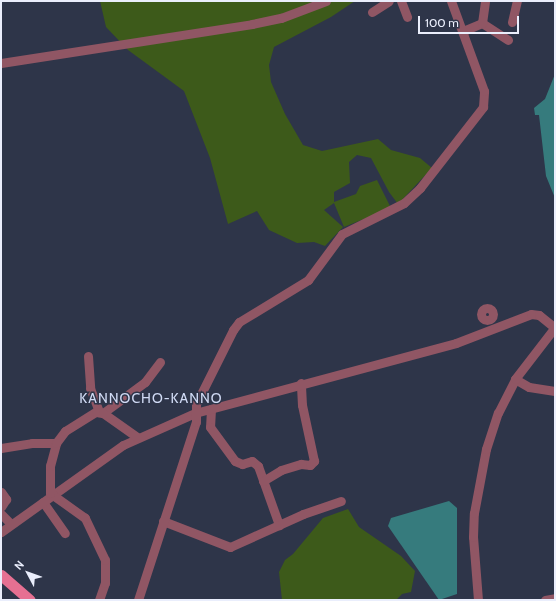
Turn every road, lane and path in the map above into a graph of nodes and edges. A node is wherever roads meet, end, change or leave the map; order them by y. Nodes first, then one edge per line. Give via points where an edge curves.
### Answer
1 (326, 1) edge
2 (389, 1) edge
3 (400, 1) edge
4 (451, 1) edge
5 (485, 1) edge
6 (517, 1) edge
7 (372, 12) dead end
8 (407, 17) dead end
9 (512, 22) dead end
10 (482, 23) junction
11 (463, 31) junction
12 (508, 40) dead end
13 (1, 64) edge
14 (492, 315) dead end
15 (555, 327) edge
16 (494, 330) junction
17 (88, 356) dead end
18 (160, 362) dead end
19 (515, 379) junction
20 (301, 383) junction
21 (555, 391) edge
22 (211, 409) junction
23 (101, 413) junction
24 (195, 413) junction
25 (137, 437) junction
26 (56, 443) junction
27 (1, 448) edge
28 (264, 481) junction
29 (1, 492) edge
30 (52, 494) junction
31 (341, 500) dead end
32 (43, 502) junction
33 (1, 507) edge
34 (1, 514) edge
35 (163, 521) junction
36 (10, 524) junction
37 (279, 525) junction
38 (1, 532) edge
39 (65, 533) dead end
40 (1, 575) edge
41 (555, 598) edge
42 (30, 600) edge
43 (99, 600) edge
44 (138, 600) edge
45 (478, 600) edge
46 (545, 600) edge

1 - 13 street via 295,14 260,22
2 - 7 street
3 - 8 street
4 - 11 street
5 - 10 street
6 - 9 street
10 - 11 street
10 - 12 street
11 - 24 street via 484,91 485,102 474,120 420,188 404,203 342,234 308,280 239,322 196,404
14 - 16 street
15 - 16 street via 539,315 531,314
15 - 19 street
16 - 20 street via 456,343
17 - 23 street via 90,388
18 - 23 street via 145,382
19 - 21 street via 529,387
19 - 45 street via 491,431 476,490 473,537
20 - 22 street
20 - 28 street via 302,405 314,461 310,465 301,464 281,470
22 - 24 street
22 - 28 street via 210,427 213,434 223,442 238,463 256,463
23 - 25 street
23 - 26 street via 85,417 65,431
24 - 25 street
24 - 35 street via 196,422
25 - 30 street
26 - 27 street via 32,443
26 - 30 street via 50,466
28 - 37 street
29 - 33 street via 6,500
30 - 32 street
30 - 43 street via 85,518 105,560 105,583
31 - 37 street via 333,508
32 - 36 street
32 - 39 street
34 - 36 street
35 - 37 street via 230,547
35 - 44 street
36 - 38 street
40 - 42 main road
41 - 46 street

